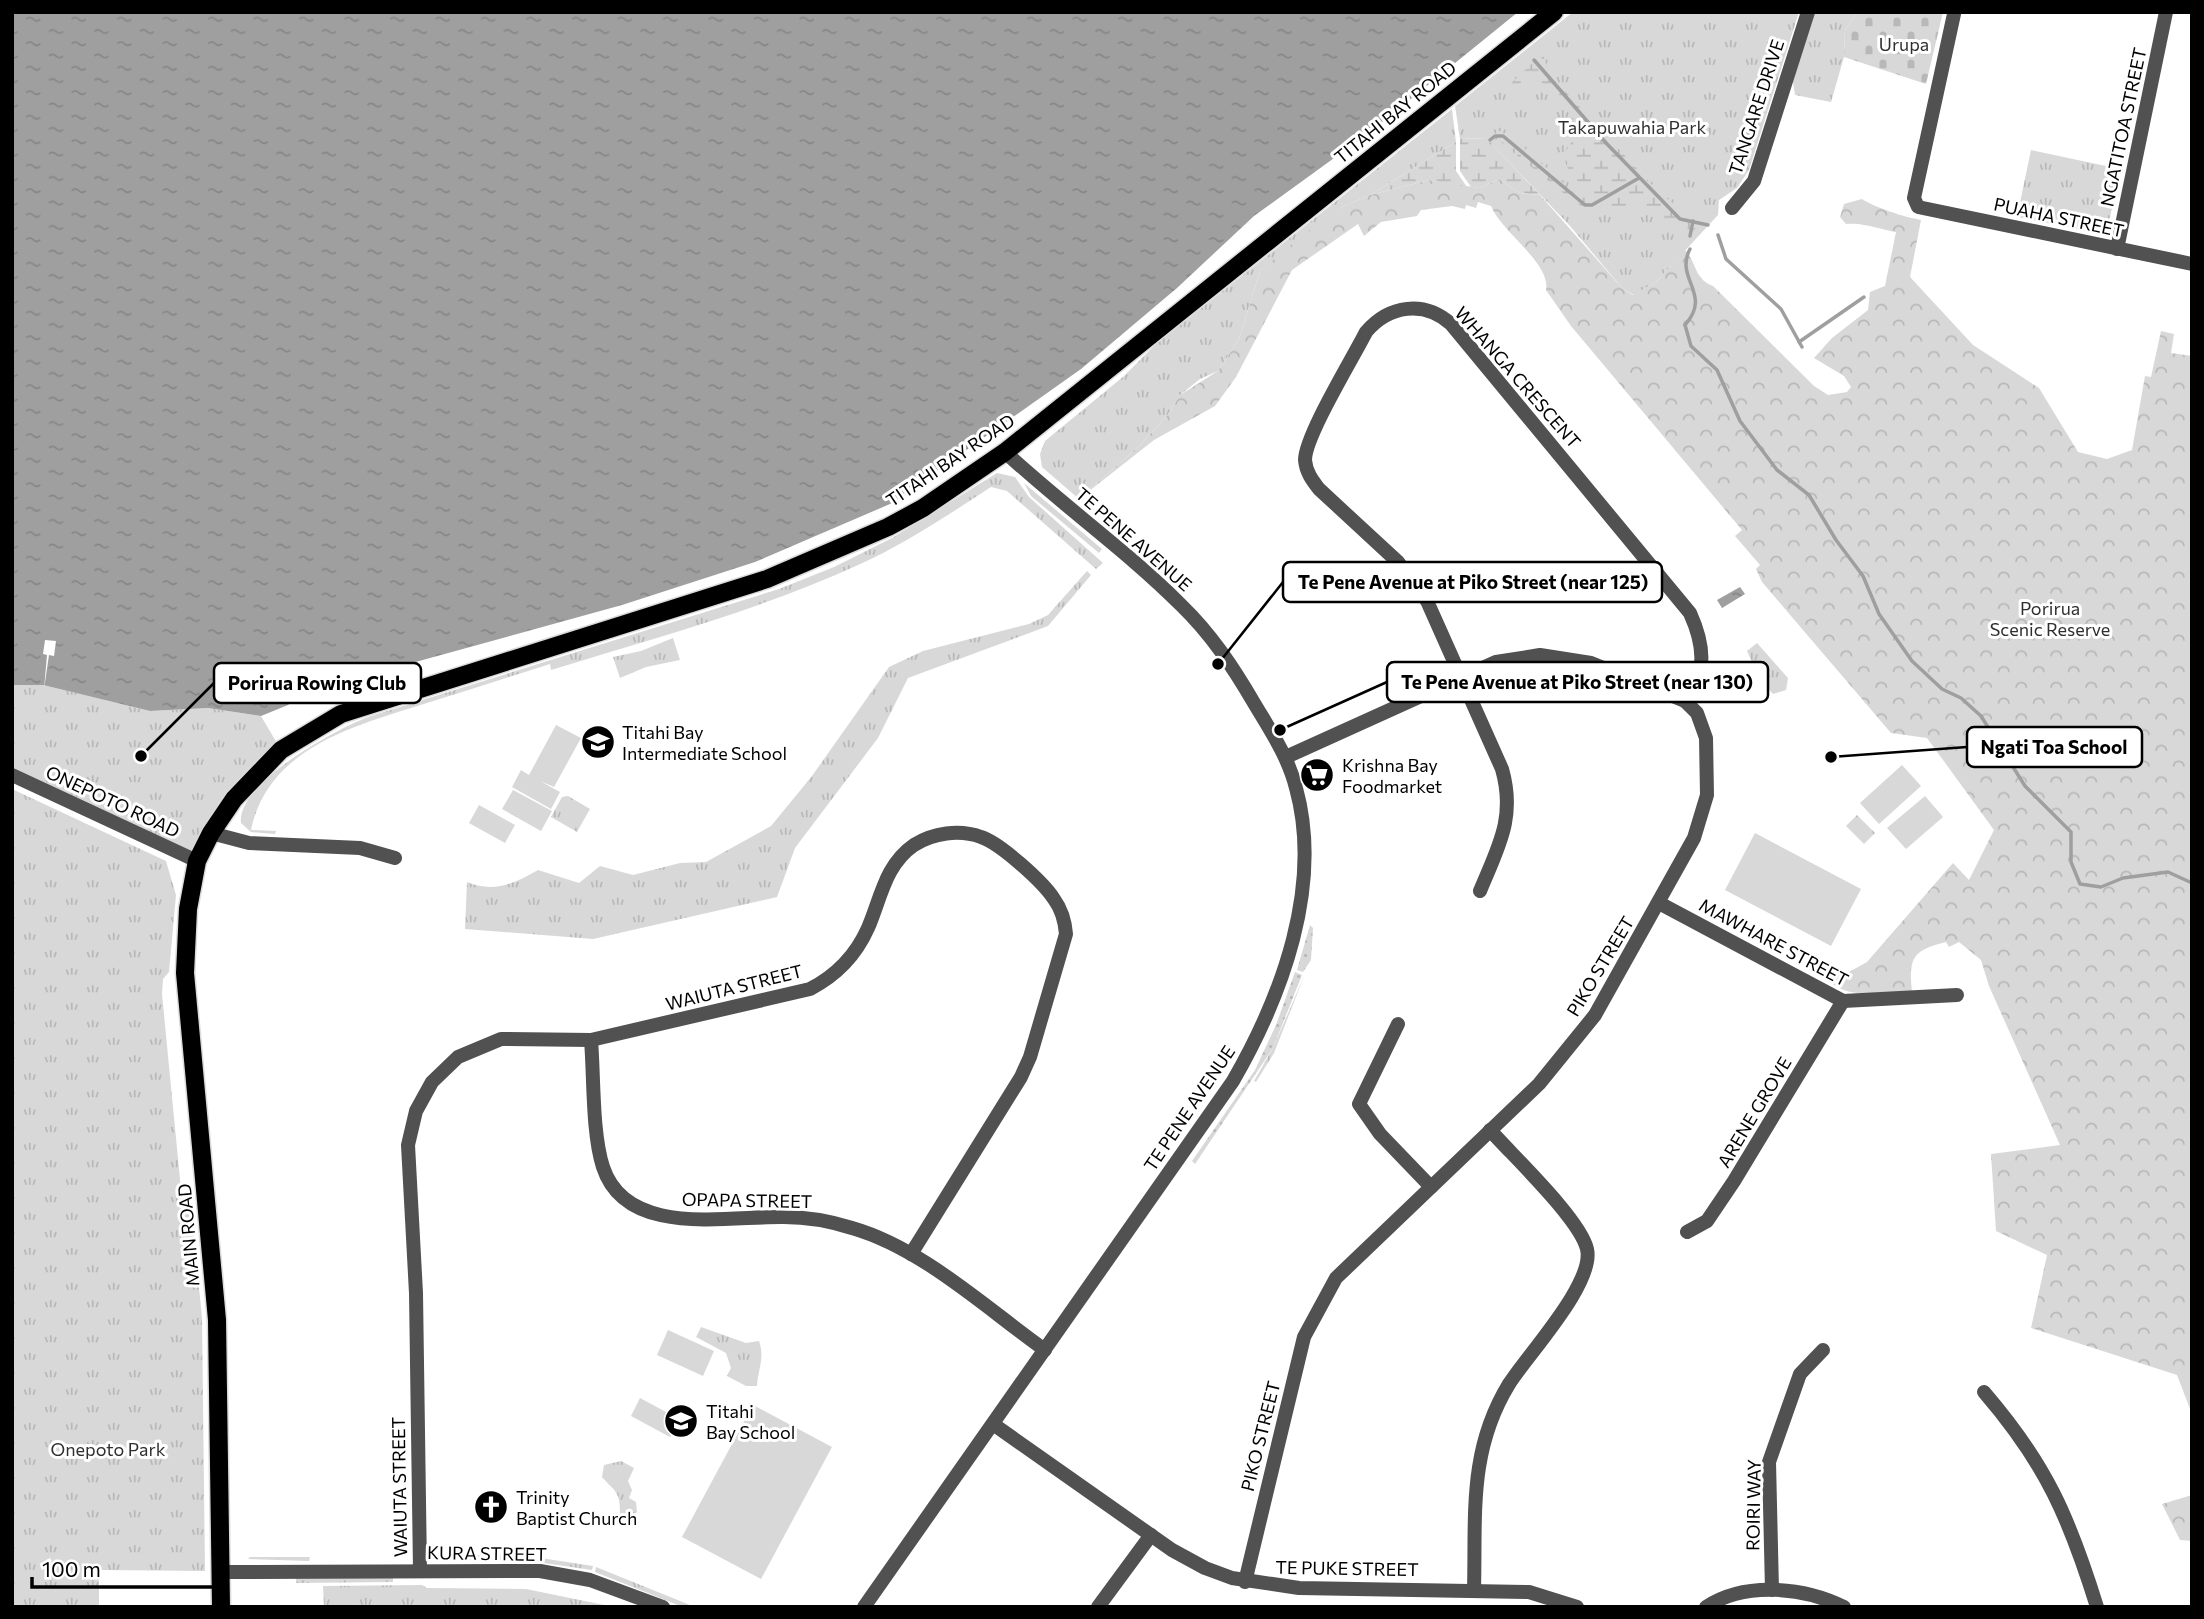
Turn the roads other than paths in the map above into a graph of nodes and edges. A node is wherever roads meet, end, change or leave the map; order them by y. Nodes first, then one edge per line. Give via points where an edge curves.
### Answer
1 (1554, 12) edge
2 (1808, 12) edge
3 (2166, 12) edge
4 (1954, 14) dead end
5 (1732, 208) dead end
6 (2117, 249) junction
7 (2192, 264) edge
8 (1005, 452) junction
9 (1461, 677) junction
10 (1685, 701) junction
11 (1286, 757) junction
12 (12, 775) edge
13 (211, 833) junction
14 (395, 858) dead end
15 (197, 862) junction
16 (1480, 891) dead end
17 (1659, 903) junction
18 (1957, 995) dead end
19 (1843, 1001) junction
20 (1398, 1024) dead end
21 (591, 1040) junction
22 (1490, 1130) junction
23 (1431, 1187) junction
24 (1687, 1232) dead end
25 (911, 1254) junction
26 (1045, 1350) junction
27 (1823, 1350) dead end
28 (1984, 1392) dead end
29 (993, 1424) junction
30 (1151, 1535) junction
31 (419, 1570) junction
32 (221, 1572) junction
33 (1245, 1582) junction
34 (1475, 1590) junction
35 (1772, 1590) junction
36 (1572, 1606) edge
37 (221, 1607) edge
38 (663, 1607) edge
39 (863, 1607) edge
40 (1098, 1607) edge
41 (1706, 1607) edge
42 (1844, 1607) edge
43 (2097, 1607) edge

1 - 8 main road, TITAHI BAY ROAD
2 - 5 street, TANGARE DRIVE via 1754,181
3 - 6 street, NGATITOA STREET
4 - 6 street, PUAHA STREET via 1914,198 1918,206
6 - 7 street, PUAHA STREET
8 - 11 street, TE PENE AVENUE via 1205,629
8 - 13 main road, TITAHI BAY ROAD via 888,527 767,579 341,714 281,750 234,799
9 - 10 street via 1496,662 1539,655 1563,657 1610,669
9 - 10 street, WHANGA CRESCENT via 1427,601 1410,575 1319,489 1305,463 1310,441 1366,332 1385,315 1407,308 1424,309 1451,324 1690,613 1699,633 1702,668
9 - 11 street
9 - 16 street via 1509,793 1506,828
10 - 17 street, PIKO STREET via 1696,713 1706,738 1707,795 1694,838
11 - 26 street, TE PENE AVENUE via 1302,813 1305,862 1296,924 1267,1013 1233,1081
12 - 15 street, ONEPOTO ROAD
13 - 14 street via 249,843 360,848
13 - 15 main road, TITAHI BAY ROAD
15 - 32 main road, MAIN ROAD via 186,920 185,973 217,1320
17 - 19 street, MAWHARE STREET
17 - 22 street, PIKO STREET via 1582,1033 1539,1084
18 - 19 street, MAWHARE STREET
19 - 24 street, ARENE GROVE via 1728,1191 1707,1222
20 - 23 street via 1359,1104 1380,1134
21 - 25 street, OPAPA STREET via 602,1165 612,1185 630,1203 659,1216 811,1219 869,1233
21 - 25 street, WAIUTA STREET via 810,989 835,973 855,951 902,855 926,838 955,833 982,837 999,847 1052,896 1065,921 1063,951 1021,1077
21 - 31 street, WAIUTA STREET via 518,1037 488,1042 443,1069 416,1111 408,1145 416,1293
22 - 23 street, PIKO STREET
22 - 34 street via 1569,1217 1588,1252 1584,1277 1510,1382 1486,1430 1476,1482
23 - 33 street, PIKO STREET via 1336,1278 1304,1337
25 - 26 street, OPAPA STREET
26 - 29 street, TE PENE AVENUE
27 - 35 street, ROIRI WAY via 1800,1374 1769,1462
28 - 43 street via 2018,1433 2059,1498
29 - 30 street, TE PUKE STREET
29 - 39 street, TE PENE AVENUE
30 - 33 street, TE PUKE STREET via 1193,1563
30 - 40 street
31 - 32 street, KURA STREET
31 - 38 street, KURA STREET via 540,1571 590,1580
32 - 37 main road, MAIN ROAD
33 - 34 street, TE PUKE STREET via 1299,1588
34 - 36 street, TE PUKE STREET via 1529,1592
35 - 41 street via 1745,1592
35 - 42 street via 1816,1596

